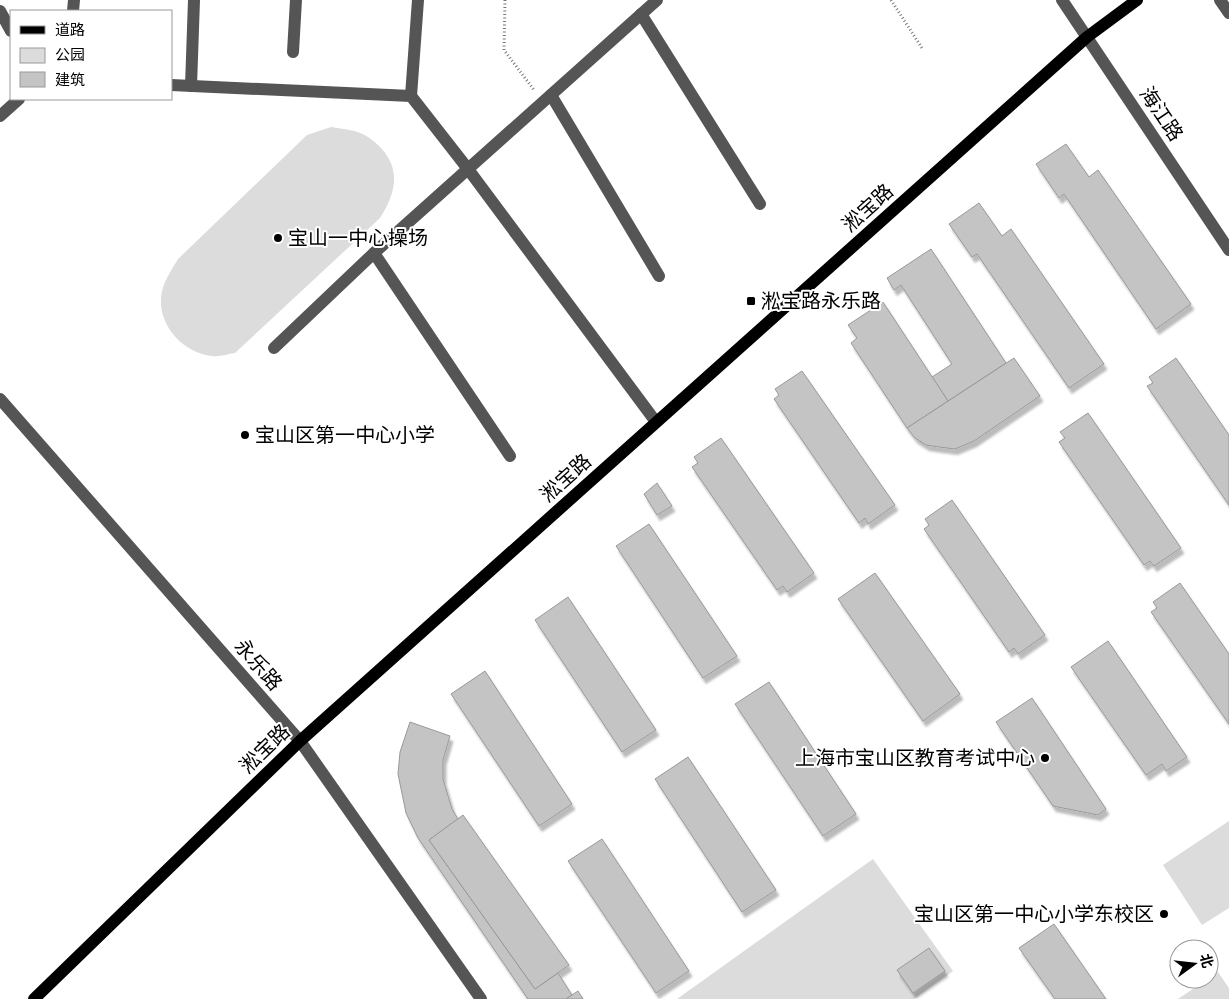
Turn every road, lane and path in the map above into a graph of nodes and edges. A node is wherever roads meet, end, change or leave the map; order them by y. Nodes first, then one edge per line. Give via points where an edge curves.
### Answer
1 (194, 0) edge
2 (296, 0) edge
3 (418, 0) edge
4 (505, 0) edge
5 (657, 0) edge
6 (891, 0) edge
7 (1062, 0) edge
8 (1137, 0) edge
9 (1220, 0) edge
10 (0, 11) edge
11 (1229, 13) edge
12 (641, 14) junction
13 (10, 29) edge
14 (1087, 37) junction
15 (922, 48) dead end
16 (293, 52) dead end
17 (172, 85) edge
18 (191, 86) junction
19 (410, 96) junction
20 (547, 98) junction
21 (18, 100) edge
22 (0, 116) edge
23 (468, 169) junction
24 (760, 204) dead end
25 (1229, 250) edge
26 (374, 253) junction
27 (659, 276) dead end
28 (274, 348) dead end
29 (0, 399) edge
30 (656, 422) junction
31 (510, 456) dead end
32 (300, 741) junction
33 (34, 999) edge
34 (481, 999) edge

1 - 18 street
2 - 16 street
3 - 19 street
4 - 20 path via 504,50
5 - 12 street
6 - 15 path
7 - 14 street, 海江路
8 - 14 main road, 淞宝路
9 - 11 street
10 - 13 street
12 - 20 street
12 - 24 street
14 - 25 street, 海江路
14 - 30 main road, 淞宝路
17 - 18 street
18 - 19 street
19 - 23 street
20 - 23 street
20 - 27 street
21 - 22 street
23 - 26 street
23 - 30 street
26 - 28 street
26 - 31 street
29 - 32 street, 永乐路
30 - 32 main road, 淞宝路
32 - 33 main road, 淞宝路
32 - 34 street, 永乐路

